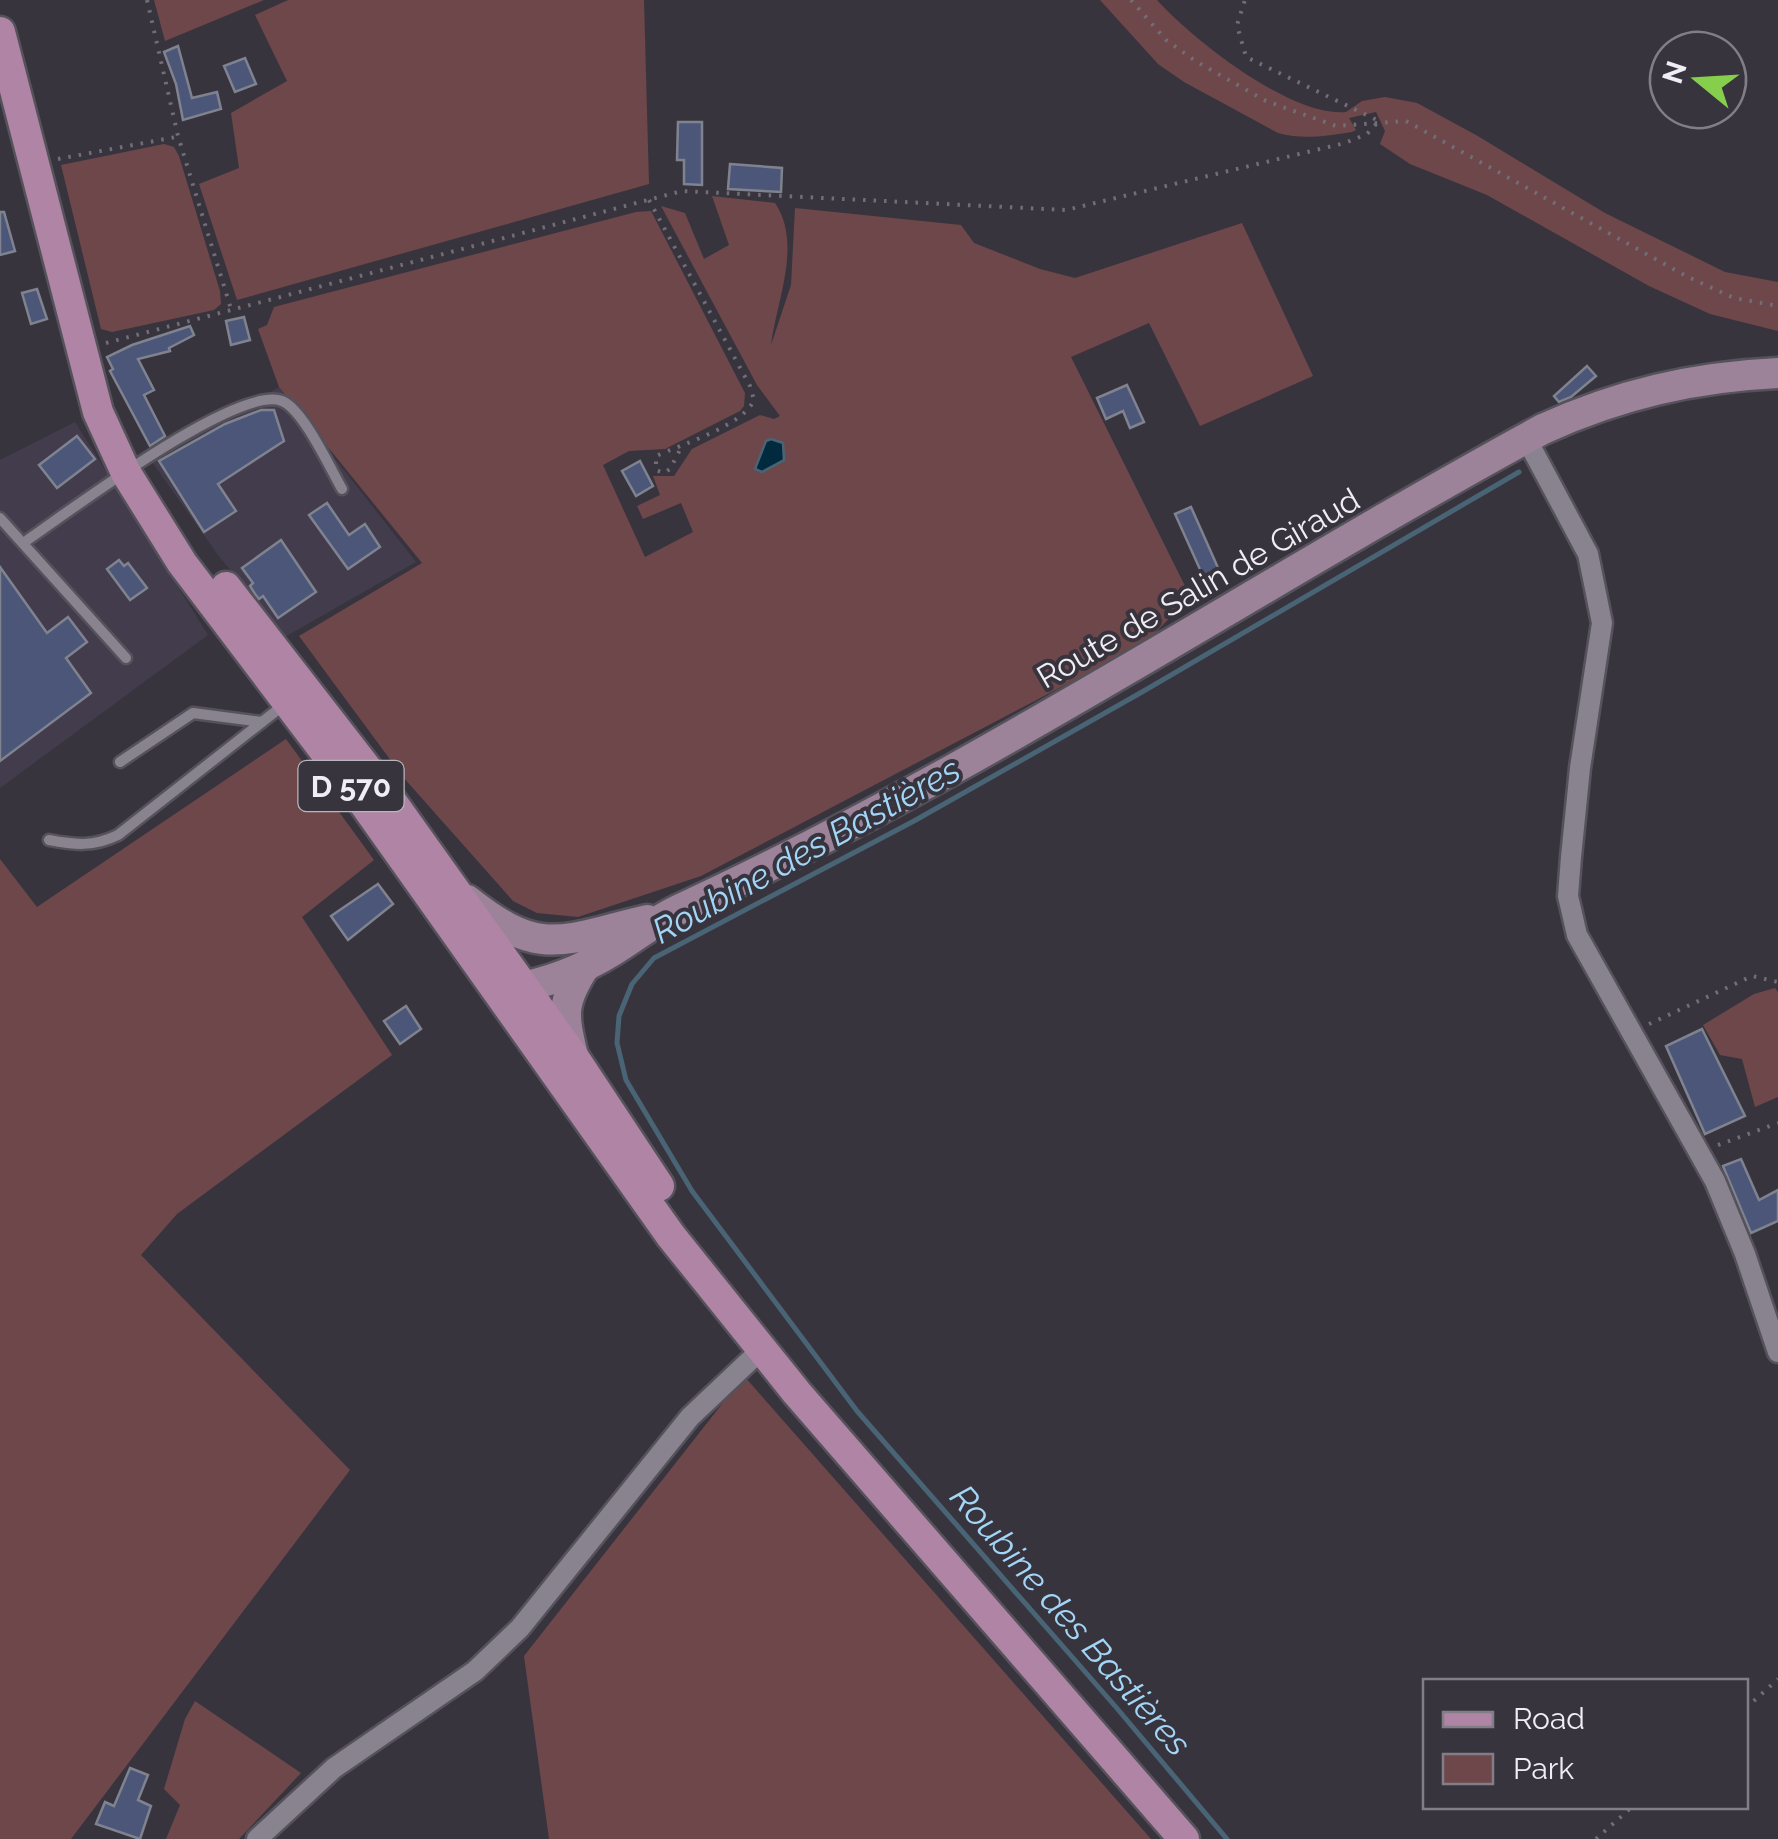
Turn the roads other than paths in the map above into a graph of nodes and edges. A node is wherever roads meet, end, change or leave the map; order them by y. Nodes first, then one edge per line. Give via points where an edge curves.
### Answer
1 (0, 32) edge
2 (10, 110) edge
3 (1778, 373) edge
4 (1526, 438) junction
5 (134, 468) junction
6 (342, 488) dead end
7 (0, 518) edge
8 (23, 543) junction
9 (260, 648) junction
10 (126, 658) dead end
11 (297, 695) junction
12 (262, 722) junction
13 (120, 762) dead end
14 (48, 840) dead end
15 (446, 897) junction
16 (669, 914) junction
17 (554, 942) junction
18 (585, 966) junction
19 (512, 983) junction
20 (573, 1056) junction
21 (735, 1312) junction
22 (762, 1349) junction
23 (1778, 1352) edge
24 (1179, 1837) edge
25 (258, 1839) edge

1 - 2 main road, D 570
2 - 5 main road, D 570 via 34,163 83,350
3 - 4 main road, Route de Salin de Giraud via 1637,392
4 - 16 main road, Route de Salin de Giraud via 956,769
4 - 23 street via 1588,554 1602,623 1568,896 1577,935 1715,1181
5 - 6 lane via 194,428 269,398 296,412
5 - 8 lane
5 - 9 main road, D 570
5 - 9 main road, D 570 via 186,560
7 - 8 lane
8 - 10 lane
9 - 11 main road, D 570
11 - 12 lane
11 - 15 main road, D 570
12 - 13 lane via 193,713
12 - 14 lane via 118,835 79,846
15 - 17 main road, Route de Salin de Giraud via 520,936
15 - 19 main road, D 570
16 - 17 main road, Route de Salin de Giraud
16 - 18 main road, Route de Salin de Giraud
17 - 19 main road, Route de Salin de Giraud via 531,952
18 - 19 main road, Route de Salin de Giraud via 556,979
18 - 20 main road via 564,1007
19 - 20 main road, D 570
19 - 21 main road, D 570 via 670,1236
20 - 21 main road, D 570
21 - 22 main road, D 570
22 - 24 main road, D 570
22 - 25 street via 690,1416 507,1644 334,1768

